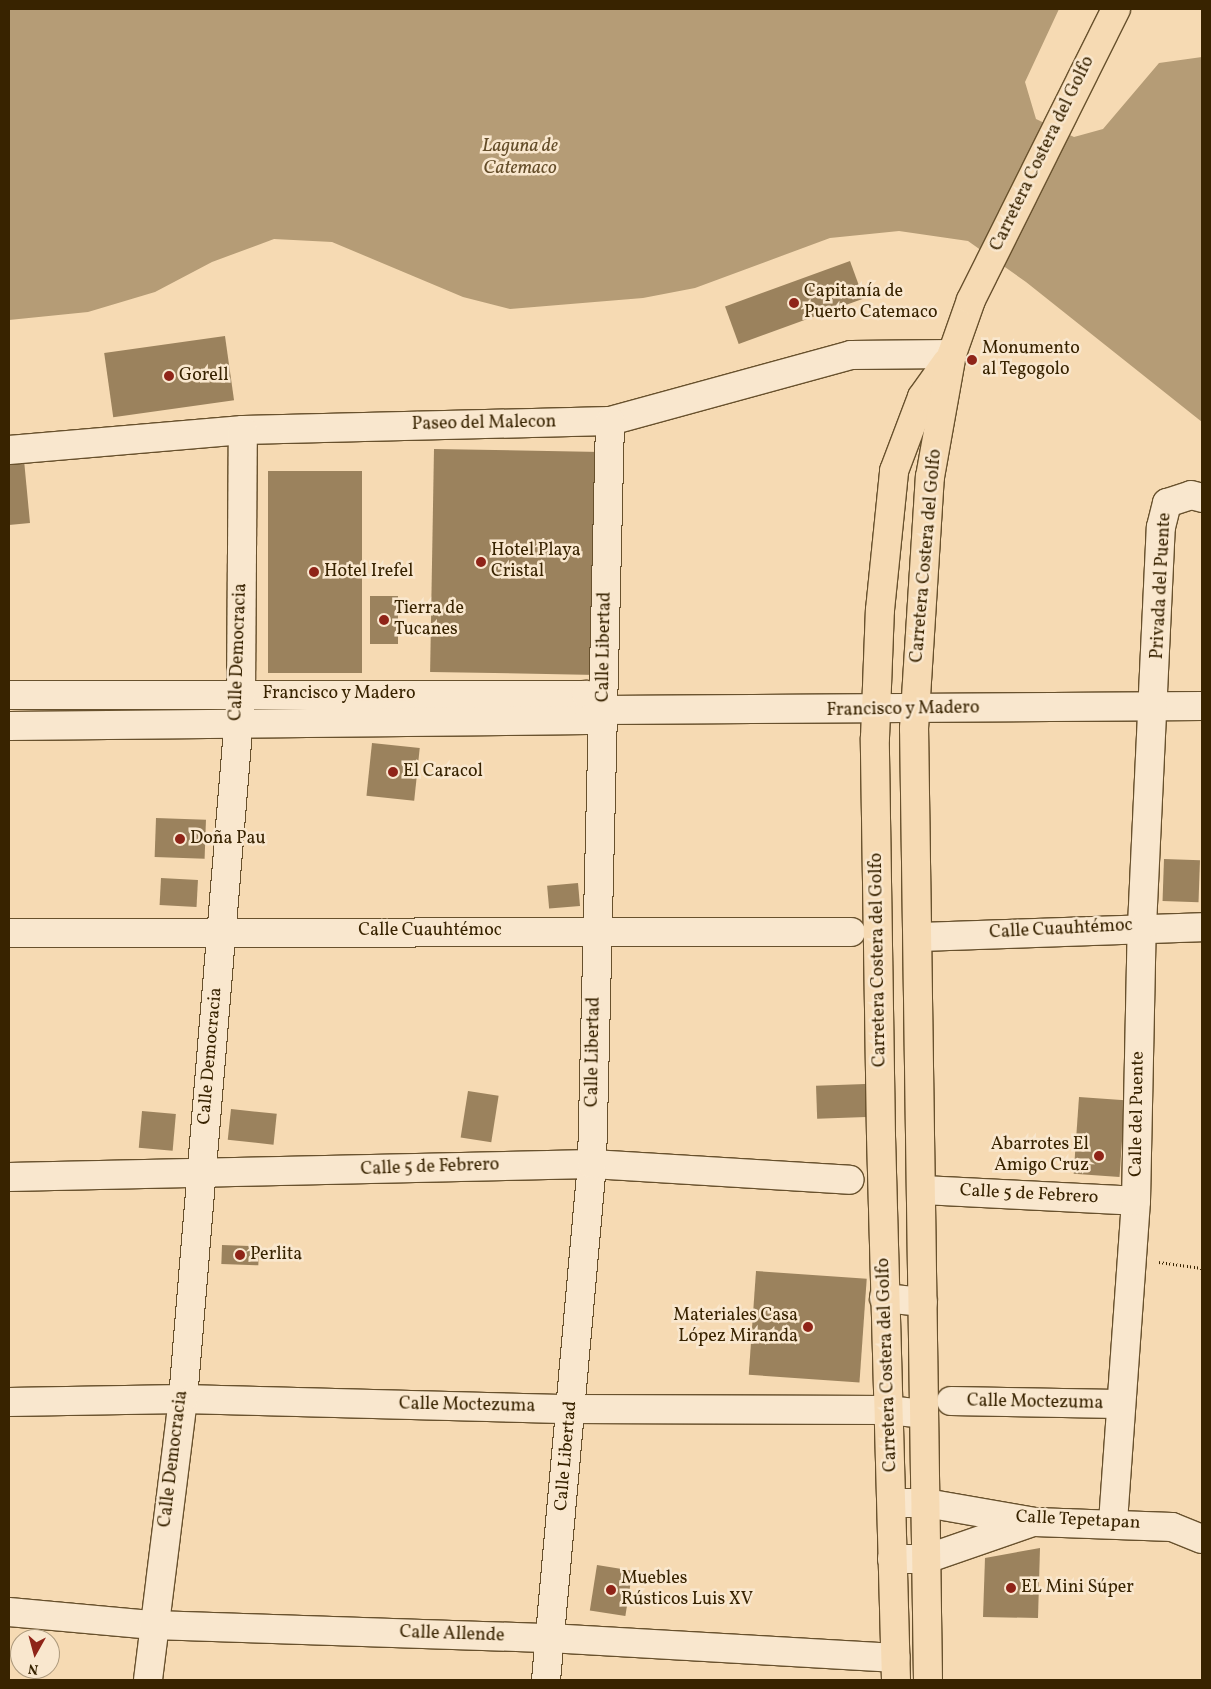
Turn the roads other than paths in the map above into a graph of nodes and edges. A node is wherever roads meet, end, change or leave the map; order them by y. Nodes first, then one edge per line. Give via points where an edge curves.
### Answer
1 (1127, 9) edge
2 (1111, 18) edge
3 (952, 354) junction
4 (610, 421) junction
5 (243, 430) junction
6 (9, 450) edge
7 (1202, 498) edge
8 (241, 694) junction
9 (9, 695) edge
10 (1155, 706) junction
11 (1202, 706) edge
12 (603, 710) junction
13 (915, 711) junction
14 (877, 712) junction
15 (237, 723) junction
16 (9, 726) edge
17 (1142, 926) junction
18 (1202, 927) edge
19 (596, 930) junction
20 (221, 932) junction
21 (851, 932) dead end
22 (9, 933) edge
23 (920, 937) junction
24 (592, 1164) junction
25 (201, 1174) junction
26 (9, 1176) edge
27 (850, 1180) dead end
28 (922, 1190) junction
29 (1136, 1201) junction
30 (884, 1298) junction
31 (923, 1302) junction
32 (183, 1400) junction
33 (951, 1401) dead end
34 (9, 1402) edge
35 (1118, 1404) junction
36 (571, 1409) junction
37 (887, 1410) junction
38 (924, 1414) junction
39 (893, 1503) junction
40 (926, 1503) junction
41 (1035, 1522) junction
42 (1113, 1522) junction
43 (1202, 1539) edge
44 (892, 1559) junction
45 (926, 1559) junction
46 (9, 1612) edge
47 (153, 1624) junction
48 (550, 1638) junction
49 (896, 1669) edge
50 (148, 1680) edge
51 (546, 1680) edge
52 (928, 1680) edge

1 - 2 street
2 - 3 main road, Carretera Costera del Golfo via 971,300
3 - 4 street, Paseo del Malecon via 851,355
3 - 13 main road, Carretera Costera del Golfo via 930,477
3 - 14 main road, Carretera Costera del Golfo via 922,397 894,471 880,610
4 - 5 street, Paseo del Malecon
4 - 12 street, Calle Libertad
5 - 6 street, Paseo del Malecon
5 - 8 street, Calle Democracia
7 - 10 street, Privada del Puente via 1191,495 1167,503 1161,527
8 - 9 street, Francisco y Madero
8 - 12 street, Francisco y Madero via 586,695
8 - 15 street, Calle Democracia
10 - 11 street, Francisco y Madero
10 - 13 street, Francisco y Madero
10 - 17 street, Calle del Puente
12 - 14 street, Francisco y Madero
12 - 15 street, Francisco y Madero via 588,720
12 - 19 street, Calle Libertad
13 - 14 street, Francisco y Madero
13 - 23 main road, Carretera Costera del Golfo
14 - 30 main road, Carretera Costera del Golfo
15 - 16 street, Francisco y Madero
15 - 20 street, Calle Democracia
17 - 18 street, Calle Cuauhtémoc
17 - 23 street, Calle Cuauhtémoc
17 - 29 street, Calle del Puente
19 - 20 street, Calle Cuauhtémoc
19 - 21 street, Calle Cuauhtémoc
19 - 24 street, Calle Libertad
20 - 22 street, Calle Cuauhtémoc
20 - 25 street, Calle Democracia
23 - 28 main road, Carretera Costera del Golfo
24 - 25 street, Calle 5 de Febrero
24 - 27 street, Calle 5 de Febrero
24 - 36 street, Calle Libertad
25 - 26 street, Calle 5 de Febrero
25 - 32 street, Calle Democracia
28 - 29 street, Calle 5 de Febrero
28 - 31 main road, Carretera Costera del Golfo
29 - 35 street, Calle del Puente
30 - 31 street
30 - 37 main road, Carretera Costera del Golfo
31 - 38 main road, Carretera Costera del Golfo
32 - 34 street, Calle Moctezuma
32 - 36 street, Calle Moctezuma
32 - 47 street, Calle Democracia
33 - 35 street, Calle Moctezuma
35 - 42 street, Calle del Puente
36 - 37 street, Calle Moctezuma
36 - 48 street, Calle Libertad
37 - 38 street, Calle Moctezuma
37 - 39 main road, Carretera Costera del Golfo
38 - 40 main road, Carretera Costera del Golfo
39 - 40 street, Calle Tepetapan
39 - 44 main road, Carretera Costera del Golfo
40 - 41 street, Calle Tepetapan
40 - 45 main road, Carretera Costera del Golfo
41 - 42 street, Calle Tepetapan
41 - 45 street
42 - 43 street, Calle Tepetapan via 1172,1527
44 - 45 street
44 - 49 main road, Carretera Costera del Golfo
45 - 52 main road, Carretera Costera del Golfo
46 - 47 street, Calle Allende
47 - 48 street, Calle Allende
47 - 50 street, Calle Democracia
48 - 49 street, Calle Allende
48 - 51 street, Calle Libertad

